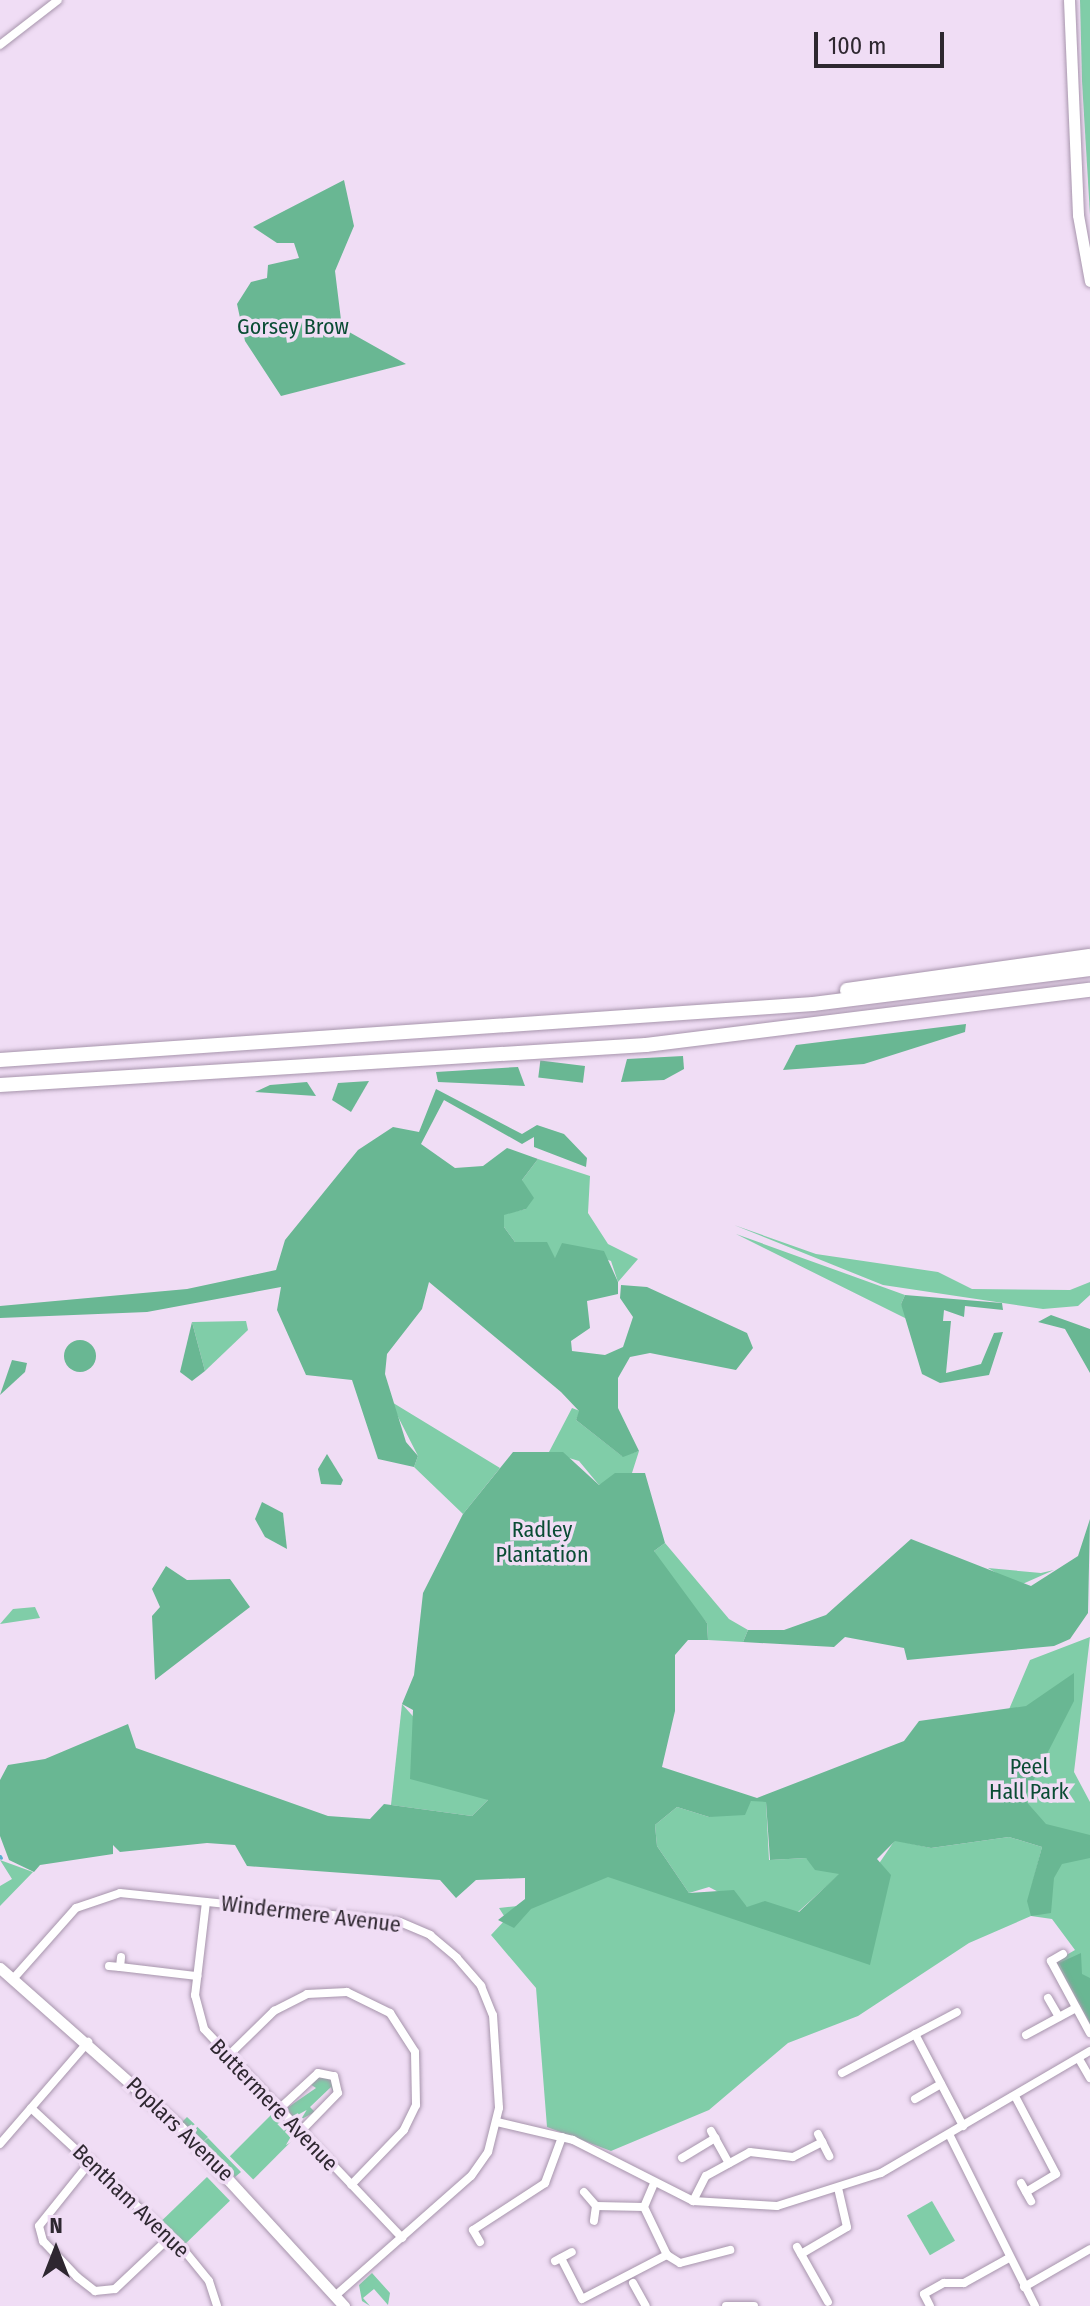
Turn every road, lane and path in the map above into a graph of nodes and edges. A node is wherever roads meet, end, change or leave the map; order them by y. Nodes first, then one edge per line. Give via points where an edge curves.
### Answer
1 (58, 0) edge
2 (1069, 0) edge
3 (0, 45) edge
4 (1090, 281) edge
5 (1090, 956) edge
6 (1090, 969) edge
7 (1090, 990) edge
8 (649, 1017) junction
9 (0, 1060) edge
10 (0, 1085) edge
11 (206, 1902) junction
12 (1063, 1954) dead end
13 (121, 1957) dead end
14 (109, 1966) dead end
15 (120, 1967) junction
16 (0, 1968) edge
17 (197, 1976) junction
18 (13, 1979) junction
19 (1048, 1998) dead end
20 (1076, 2008) junction
21 (957, 2012) dead end
22 (1059, 2017) junction
23 (1090, 2033) edge
24 (915, 2034) junction
25 (1026, 2035) dead end
26 (88, 2042) junction
27 (1090, 2051) edge
28 (227, 2057) junction
29 (1079, 2059) junction
30 (842, 2073) dead end
31 (1090, 2078) edge
32 (941, 2084) junction
33 (1016, 2098) junction
34 (915, 2099) dead end
35 (31, 2108) junction
36 (278, 2110) junction
37 (497, 2122) junction
38 (963, 2126) junction
39 (300, 2132) junction
40 (949, 2134) junction
41 (562, 2137) junction
42 (0, 2144) edge
43 (829, 2156) dead end
44 (682, 2158) dead end
45 (91, 2161) junction
46 (729, 2163) junction
47 (1021, 2183) dead end
48 (654, 2184) junction
49 (351, 2185) junction
50 (839, 2191) junction
51 (584, 2192) dead end
52 (1026, 2192) junction
53 (693, 2201) junction
54 (1031, 2201) dead end
55 (596, 2206) junction
56 (644, 2207) junction
57 (594, 2221) dead end
58 (170, 2237) junction
59 (402, 2238) junction
60 (480, 2242) dead end
61 (1090, 2249) edge
62 (730, 2250) dead end
63 (572, 2252) dead end
64 (667, 2255) junction
65 (1009, 2258) junction
66 (633, 2283) dead end
67 (1024, 2287) junction
68 (335, 2296) junction
69 (828, 2302) dead end
70 (217, 2306) edge
71 (344, 2306) edge
72 (646, 2306) edge
73 (726, 2306) edge
74 (754, 2306) edge
75 (930, 2306) edge
76 (1035, 2306) edge

1 - 3 street
2 - 4 street via 1078,215
5 - 8 highway
6 - 8 highway
7 - 10 highway via 646,1045
8 - 9 highway
11 - 17 street, Buttermere Avenue
11 - 18 street, Windermere Avenue via 120,1893 95,1899 76,1908
11 - 37 street, Windermere Avenue via 400,1922 436,1939 489,2004
12 - 20 street via 1051,1961
13 - 15 street
14 - 15 street
15 - 17 street
16 - 18 street, Poplars Avenue
17 - 28 street, Buttermere Avenue via 201,2023
18 - 26 street, Poplars Avenue
19 - 22 street
20 - 22 street
20 - 23 street
21 - 24 street
22 - 25 street
24 - 30 street
24 - 32 street
26 - 35 street
26 - 68 street, Poplars Avenue via 242,2191
27 - 29 street
28 - 36 street, Buttermere Avenue
28 - 49 street via 274,2011 307,1994 347,1992 390,2013 415,2052 418,2097 404,2130
29 - 31 street
29 - 33 street
32 - 34 street
32 - 38 street
33 - 38 street
33 - 52 street via 1056,2174
35 - 42 street
35 - 45 street, Bentham Avenue
36 - 39 street, Buttermere Avenue
36 - 39 street via 318,2073 334,2076 338,2093
37 - 41 street
37 - 59 street, Windermere Avenue via 471,2176
38 - 40 street
39 - 49 street, Buttermere Avenue
40 - 50 street
40 - 65 street
41 - 48 street
41 - 60 street via 545,2183 473,2230
43 - 46 street via 820,2138 793,2157 753,2151
44 - 46 street via 713,2134
45 - 58 street, Bentham Avenue
45 - 58 street via 40,2221 43,2241 77,2277 95,2291 115,2289
46 - 53 street via 703,2179
47 - 52 street
48 - 53 street
48 - 56 street
49 - 59 street, Buttermere Avenue
50 - 53 street via 758,2208
50 - 69 street via 847,2227 799,2250
51 - 55 street
52 - 54 street
55 - 56 street
55 - 57 street
56 - 64 street
58 - 70 street, Bentham Avenue via 204,2273
59 - 68 street, Windermere Avenue
61 - 67 street
62 - 64 street via 680,2263
63 - 64 street via 558,2259 582,2299
65 - 67 street
65 - 75 street via 964,2283 944,2283 924,2294
66 - 72 street
67 - 76 street
68 - 71 street, Poplars Avenue
73 - 74 street

